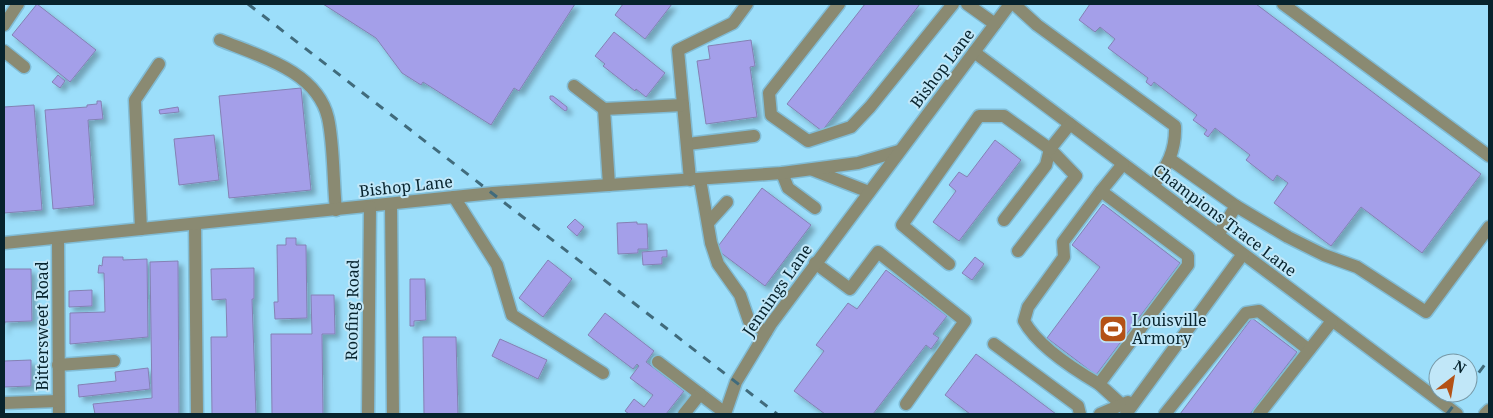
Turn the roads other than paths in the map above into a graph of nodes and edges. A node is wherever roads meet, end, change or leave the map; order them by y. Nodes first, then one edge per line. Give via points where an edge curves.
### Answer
1 (18, 4) edge
2 (747, 4) edge
3 (839, 4) edge
4 (953, 4) edge
5 (967, 4) edge
6 (1012, 4) edge
7 (1283, 4) edge
8 (995, 24) junction
9 (4, 25) edge
10 (220, 40) dead end
11 (4, 51) edge
12 (974, 52) junction
13 (159, 64) dead end
14 (24, 67) dead end
15 (574, 86) dead end
16 (683, 105) junction
17 (604, 109) junction
18 (1070, 124) junction
19 (754, 136) dead end
20 (688, 144) junction
21 (1050, 149) junction
22 (899, 151) junction
23 (1489, 156) edge
24 (1171, 160) junction
25 (1123, 164) junction
26 (812, 169) junction
27 (782, 173) junction
28 (695, 179) junction
29 (609, 185) junction
30 (1153, 186) junction
31 (1101, 191) junction
32 (869, 192) junction
33 (454, 197) junction
34 (727, 202) dead end
35 (391, 204) junction
36 (1236, 206) junction
37 (370, 207) junction
38 (815, 208) dead end
39 (336, 210) junction
40 (1004, 220) dead end
41 (708, 223) junction
42 (195, 224) junction
43 (1489, 227) edge
44 (141, 229) junction
45 (1218, 235) junction
46 (58, 238) junction
47 (4, 244) edge
48 (1018, 251) dead end
49 (1243, 254) junction
50 (816, 263) junction
51 (950, 264) dead end
52 (1332, 321) junction
53 (766, 332) junction
54 (994, 344) dead end
55 (1309, 350) junction
56 (114, 361) dead end
57 (658, 362) dead end
58 (58, 365) junction
59 (603, 373) dead end
60 (1100, 384) junction
61 (700, 394) junction
62 (4, 403) edge
63 (906, 404) dead end
64 (59, 408) edge
65 (1489, 410) edge
66 (1127, 411) edge
67 (197, 414) edge
68 (368, 414) edge
69 (393, 414) edge
70 (684, 414) edge
71 (725, 414) edge
72 (1080, 414) edge
73 (1100, 414) edge
74 (1165, 414) edge
75 (1259, 414) edge
76 (1457, 414) edge
77 (1485, 414) edge

1 - 9 street
2 - 16 street via 734,23 678,50
3 - 4 street via 769,93 771,115 808,141 851,127
5 - 8 street
6 - 8 street, Bishop Lane
6 - 24 street via 1175,126 1176,140
7 - 23 street
8 - 12 street, Bishop Lane
10 - 39 street via 285,68 315,91 328,117
11 - 14 street
12 - 18 street, Champions Trace Lane
12 - 22 street, Bishop Lane
13 - 44 street via 135,100
15 - 17 street
16 - 17 street
16 - 20 street
17 - 29 street
18 - 21 street
18 - 25 street, Champions Trace Lane
19 - 20 street
20 - 28 street
21 - 40 street via 1046,165
21 - 48 street via 1076,176
21 - 51 street via 1004,116 979,116 902,225
22 - 26 street, Bishop Lane via 858,164
22 - 32 street, Bishop Lane
24 - 30 street
24 - 36 street
25 - 30 street, Champions Trace Lane
25 - 31 street
26 - 27 street, Bishop Lane
26 - 32 street, Bishop Lane
27 - 28 street, Bishop Lane
27 - 38 street via 788,188
28 - 29 street, Bishop Lane
28 - 41 street
29 - 33 street, Bishop Lane
30 - 45 street, Champions Trace Lane
31 - 60 street via 1064,242 1064,257 1028,307 1024,321 1041,343
31 - 60 street via 1188,256 1188,265
32 - 50 street, Jennings Lane
33 - 35 street, Bishop Lane
33 - 59 street via 497,265 512,315
34 - 41 street
35 - 37 street, Bishop Lane
35 - 69 street
36 - 43 street via 1288,237 1357,267 1426,312
36 - 45 street
37 - 39 street, Bishop Lane
37 - 68 street, Roofing Road
39 - 42 street, Bishop Lane
41 - 53 street via 718,264 740,295 749,321
42 - 44 street, Bishop Lane
42 - 67 street
44 - 46 street, Bishop Lane
45 - 49 street, Champions Trace Lane
46 - 47 street, Bishop Lane
46 - 58 street, Bittersweet Road
49 - 52 street, Champions Trace Lane
49 - 66 street
50 - 53 street, Jennings Lane
50 - 63 street via 850,289 878,252 965,320
52 - 55 street
52 - 76 street, Champions Trace Lane
53 - 71 street, Jennings Lane via 736,382
54 - 72 street via 1078,406
55 - 74 street via 1259,311 1246,313
55 - 75 street
56 - 58 street
57 - 61 street
58 - 64 street, Bittersweet Road
60 - 66 street
61 - 70 street
61 - 71 street
62 - 64 street
65 - 77 street
66 - 73 street

